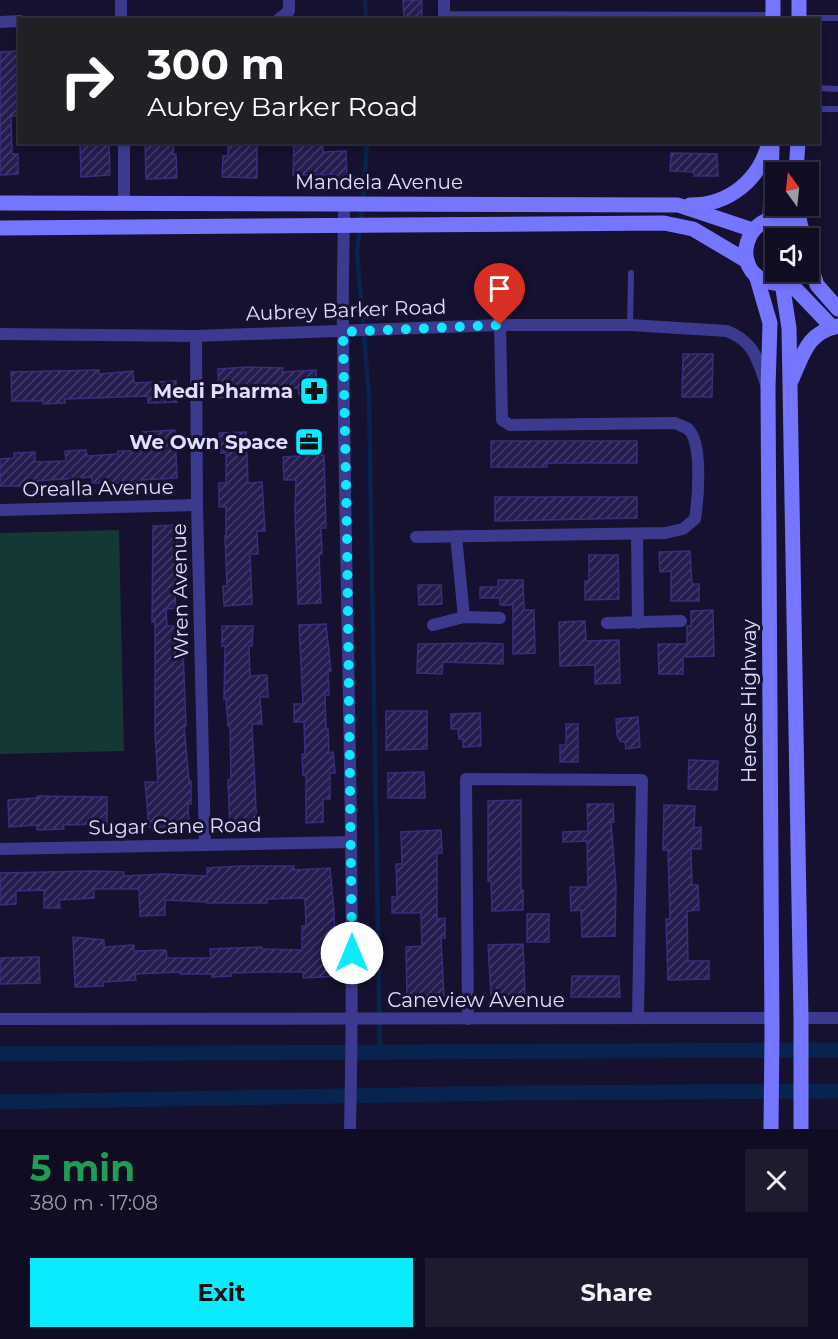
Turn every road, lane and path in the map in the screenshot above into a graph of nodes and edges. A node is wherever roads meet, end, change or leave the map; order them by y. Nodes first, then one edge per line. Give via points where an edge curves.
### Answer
1 (121, 0) edge
2 (289, 0) edge
3 (444, 0) edge
4 (773, 0) edge
5 (799, 0) edge
6 (122, 18) edge
7 (280, 18) edge
8 (444, 18) edge
9 (773, 18) edge
10 (799, 18) edge
11 (820, 18) edge
12 (838, 18) edge
13 (18, 21) edge
14 (0, 22) edge
15 (820, 88) edge
16 (838, 88) edge
17 (820, 109) edge
18 (838, 109) edge
19 (124, 144) edge
20 (769, 144) edge
21 (770, 144) edge
22 (798, 144) edge
23 (797, 162) edge
24 (0, 203) edge
25 (344, 203) junction
26 (124, 204) junction
27 (678, 205) junction
28 (770, 219) junction
29 (344, 226) junction
30 (0, 228) edge
31 (799, 228) edge
32 (753, 230) junction
33 (747, 261) junction
34 (631, 273) dead end
35 (756, 275) junction
36 (816, 282) edge
37 (785, 283) junction
38 (838, 309) edge
39 (500, 325) junction
40 (630, 325) junction
41 (835, 326) edge
42 (343, 332) junction
43 (0, 334) edge
44 (196, 336) junction
45 (790, 382) junction
46 (768, 388) junction
47 (197, 505) junction
48 (0, 510) edge
49 (637, 534) junction
50 (456, 536) junction
51 (417, 537) dead end
52 (464, 617) junction
53 (500, 618) dead end
54 (681, 621) dead end
55 (607, 623) dead end
56 (638, 623) junction
57 (433, 625) dead end
58 (351, 842) junction
59 (205, 845) junction
60 (0, 849) edge
61 (638, 1018) junction
62 (801, 1018) junction
63 (838, 1018) edge
64 (0, 1019) edge
65 (468, 1019) junction
66 (352, 1022) junction
67 (772, 1025) junction
68 (771, 1125) edge
69 (801, 1125) edge
70 (350, 1128) edge

1 - 6 street
2 - 7 street via 289,11
3 - 8 street
4 - 9 main road
5 - 10 main road
11 - 12 lane
13 - 14 street
15 - 16 lane
17 - 18 lane
19 - 26 street
20 - 27 main road via 762,162 740,190 722,200
21 - 28 main road
22 - 23 main road
24 - 26 main road, Mandela Avenue
25 - 26 main road, Mandela Avenue
25 - 27 main road, Mandela Avenue
25 - 29 street
27 - 32 main road, Mandela Avenue
28 - 31 main road via 792,221
28 - 32 main road
29 - 30 main road
29 - 33 main road via 664,224 693,229
29 - 42 street
32 - 33 main road via 745,250
33 - 35 main road, Heroes Highway
34 - 40 lane
35 - 37 main road via 772,283
35 - 46 main road, Heroes Highway via 770,323
36 - 38 main road
37 - 41 main road
37 - 45 main road
39 - 40 street, Aubrey Barker Road
39 - 42 street, Aubrey Barker Road
39 - 49 street via 502,420 510,425 675,423 689,430 697,445 695,519 683,529
40 - 46 street, Aubrey Barker Road via 727,331 742,337 757,359
41 - 45 main road via 815,335 807,344
42 - 44 street, Aubrey Barker Road
42 - 58 street
43 - 44 street, Aubrey Barker Road
44 - 47 street, Wren Avenue
45 - 62 main road
46 - 67 main road, Heroes Highway
47 - 48 street, Orealla Avenue
47 - 59 street, Wren Avenue
49 - 50 street
49 - 56 street
50 - 51 street
50 - 52 street
52 - 53 street
52 - 57 street
54 - 56 street
55 - 56 street
58 - 59 street, Sugar Cane Road
58 - 66 street
59 - 60 street, Sugar Cane Road
61 - 65 street, Caneview Avenue
61 - 65 street via 642,780 466,779
61 - 67 street, Caneview Avenue
62 - 63 street
62 - 69 main road
64 - 66 street, Caneview Avenue
65 - 66 street, Caneview Avenue
66 - 70 street
67 - 68 main road, Heroes Highway

